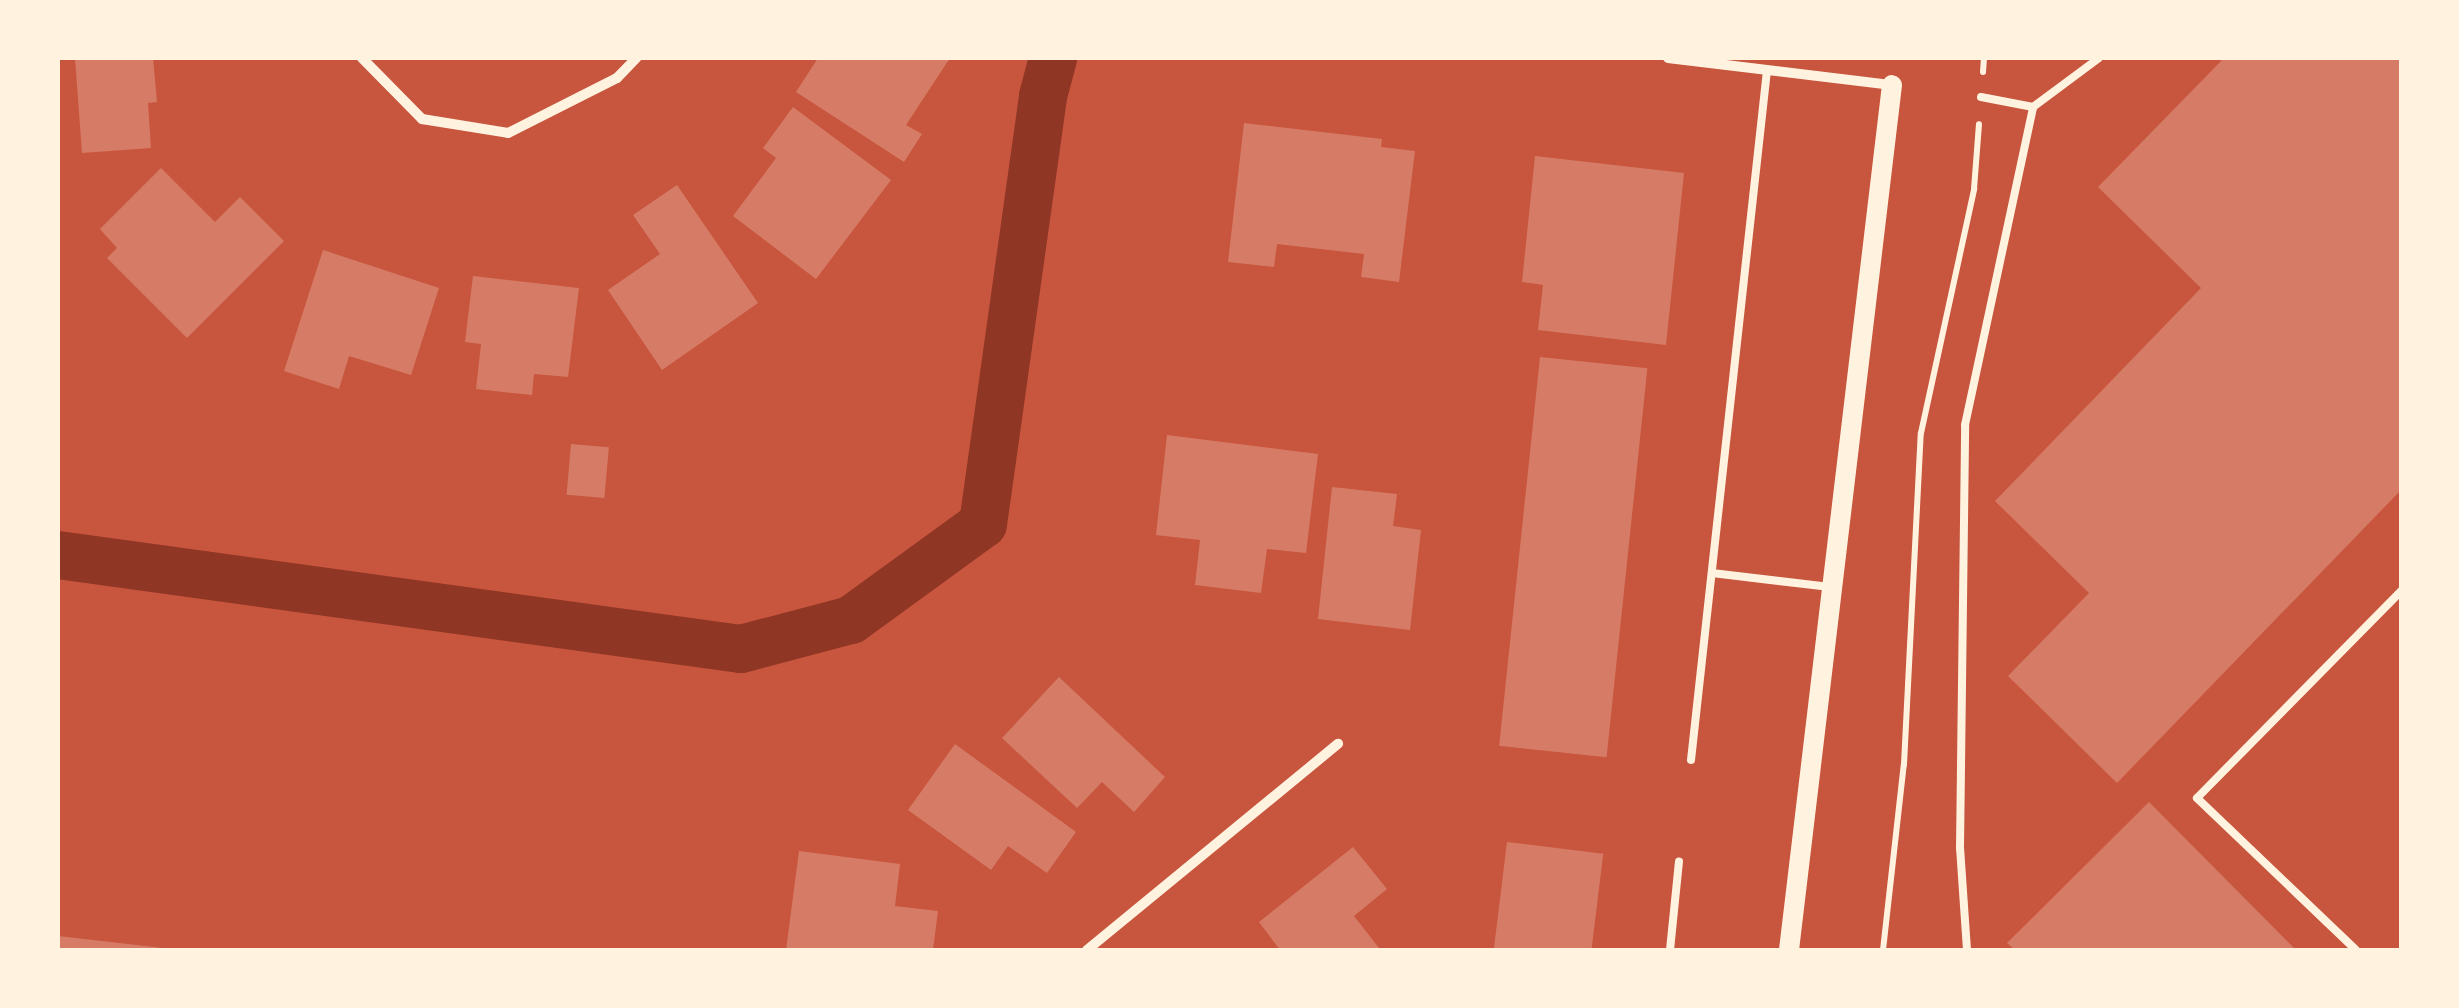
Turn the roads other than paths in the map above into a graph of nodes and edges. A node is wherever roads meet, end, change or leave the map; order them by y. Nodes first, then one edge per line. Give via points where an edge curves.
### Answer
1 (362, 58) edge
2 (636, 58) edge
3 (1668, 58) edge
4 (2099, 58) edge
5 (1768, 70) junction
6 (1892, 85) joint
7 (1981, 97) dead end
8 (2032, 107) junction
9 (1712, 573) junction
10 (1834, 588) junction
11 (2402, 590) edge
12 (1338, 744) dead end
13 (1692, 760) dead end
14 (1679, 861) dead end
15 (1087, 950) edge
16 (1670, 950) edge
17 (1789, 950) edge
18 (1967, 950) edge
19 (2356, 950) edge

1 - 2 street via 422,119 508,133 616,78
3 - 5 street
4 - 8 lane
5 - 6 street
5 - 9 lane
6 - 10 main road
7 - 8 lane
8 - 18 lane via 1964,425 1960,848
9 - 10 lane
9 - 13 lane
10 - 17 main road
11 - 19 lane via 2197,798
12 - 15 street
14 - 16 lane

